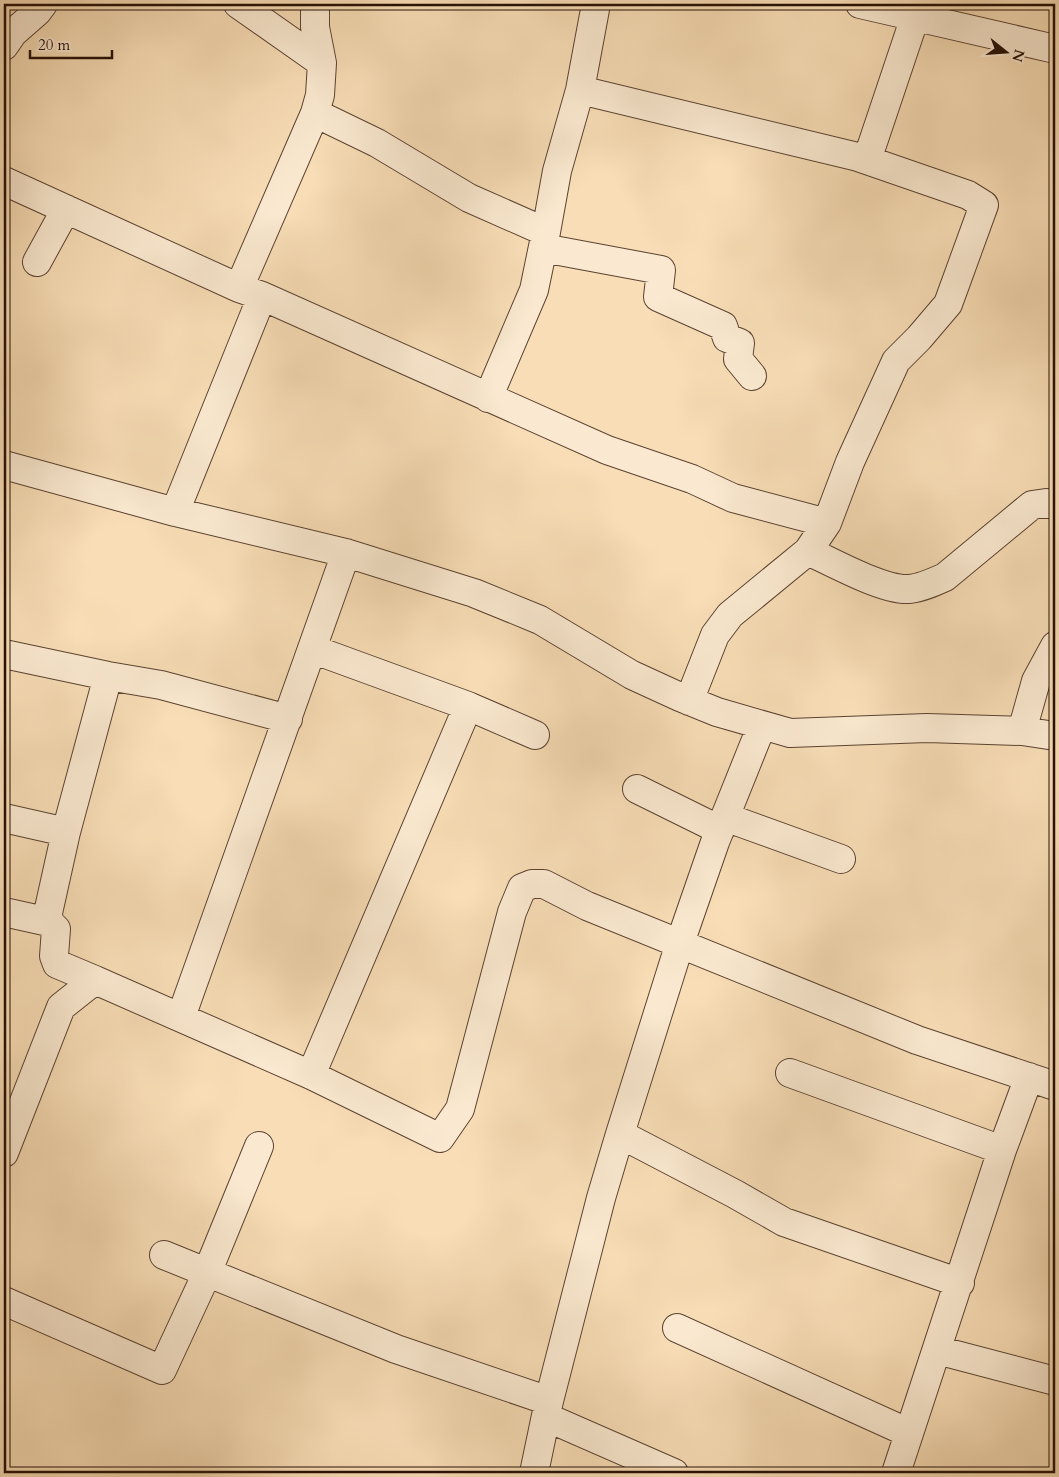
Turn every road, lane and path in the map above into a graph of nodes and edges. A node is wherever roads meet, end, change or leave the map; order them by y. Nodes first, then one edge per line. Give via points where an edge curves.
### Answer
1 (43, 4) edge
2 (238, 4) edge
3 (315, 4) edge
4 (596, 4) edge
5 (860, 4) edge
6 (914, 17) junction
7 (4, 46) edge
8 (1055, 48) edge
9 (322, 62) junction
10 (580, 90) junction
11 (315, 113) junction
12 (867, 160) junction
13 (4, 181) edge
14 (66, 209) junction
15 (545, 240) junction
16 (37, 262) dead end
17 (250, 292) junction
18 (752, 376) dead end
19 (488, 398) junction
20 (4, 465) edge
21 (1055, 505) edge
22 (175, 512) junction
23 (827, 523) junction
24 (808, 551) junction
25 (346, 553) junction
26 (1055, 646) edge
27 (312, 649) junction
28 (4, 654) edge
29 (108, 676) junction
30 (689, 701) junction
31 (468, 706) junction
32 (288, 719) junction
33 (762, 725) junction
34 (1022, 731) junction
35 (535, 735) dead end
36 (1055, 736) edge
37 (637, 789) dead end
38 (4, 818) edge
39 (722, 824) junction
40 (66, 832) junction
41 (840, 859) dead end
42 (4, 912) edge
43 (49, 922) junction
44 (680, 943) junction
45 (95, 980) junction
46 (181, 1017) junction
47 (790, 1073) dead end
48 (311, 1075) junction
49 (1028, 1077) junction
50 (1055, 1086) edge
51 (620, 1134) junction
52 (259, 1146) dead end
53 (1002, 1150) junction
54 (4, 1154) edge
55 (164, 1255) dead end
56 (207, 1273) junction
57 (960, 1283) junction
58 (4, 1301) edge
59 (677, 1328) dead end
60 (937, 1350) junction
61 (1055, 1381) edge
62 (548, 1409) junction
63 (909, 1433) junction
64 (534, 1473) edge
65 (674, 1473) edge
66 (896, 1473) edge

1 - 7 street
2 - 9 street
3 - 9 street via 314,27
4 - 10 street
5 - 6 street
6 - 8 street
6 - 12 street
9 - 11 street via 320,95
10 - 12 street
10 - 15 street via 557,171
11 - 15 street via 377,143
11 - 17 street
12 - 23 street via 968,195 984,205 948,304 896,361 850,462
13 - 14 street
14 - 16 street
14 - 17 street
15 - 18 street via 661,270 658,297 724,326 727,338 740,343 738,359
15 - 19 street via 534,290
17 - 19 street
17 - 22 street
19 - 23 street via 607,450 692,479 733,498
20 - 22 street
21 - 24 street via 1032,505 945,576 932,584 908,589 887,587
22 - 25 street
23 - 24 street
24 - 30 street via 730,615 715,635
25 - 27 street
25 - 30 street via 474,592 540,620 632,675
26 - 34 street via 1036,681
27 - 31 street
27 - 32 street
28 - 29 street
29 - 32 street via 162,685
29 - 40 street
30 - 33 street
31 - 35 street
31 - 48 street
32 - 46 street
33 - 34 street via 790,732 927,728
33 - 39 street
34 - 36 street
37 - 39 street
38 - 40 street
39 - 41 street
39 - 44 street
40 - 43 street via 48,913
42 - 43 street
43 - 45 street via 56,929 54,956 57,964
44 - 48 street via 588,906 544,884 532,884 522,888 512,912 460,1109 440,1138
44 - 49 street via 917,1040
44 - 51 street
45 - 46 street
45 - 54 street via 61,1006
46 - 48 street
47 - 53 street
49 - 50 street
49 - 53 street
51 - 57 street via 784,1222
51 - 62 street via 600,1198
52 - 56 street
53 - 57 street
55 - 56 street
56 - 58 street via 162,1370
56 - 62 street
57 - 60 street
59 - 63 street
60 - 61 street
60 - 63 street
62 - 64 street
62 - 65 street
63 - 66 street

